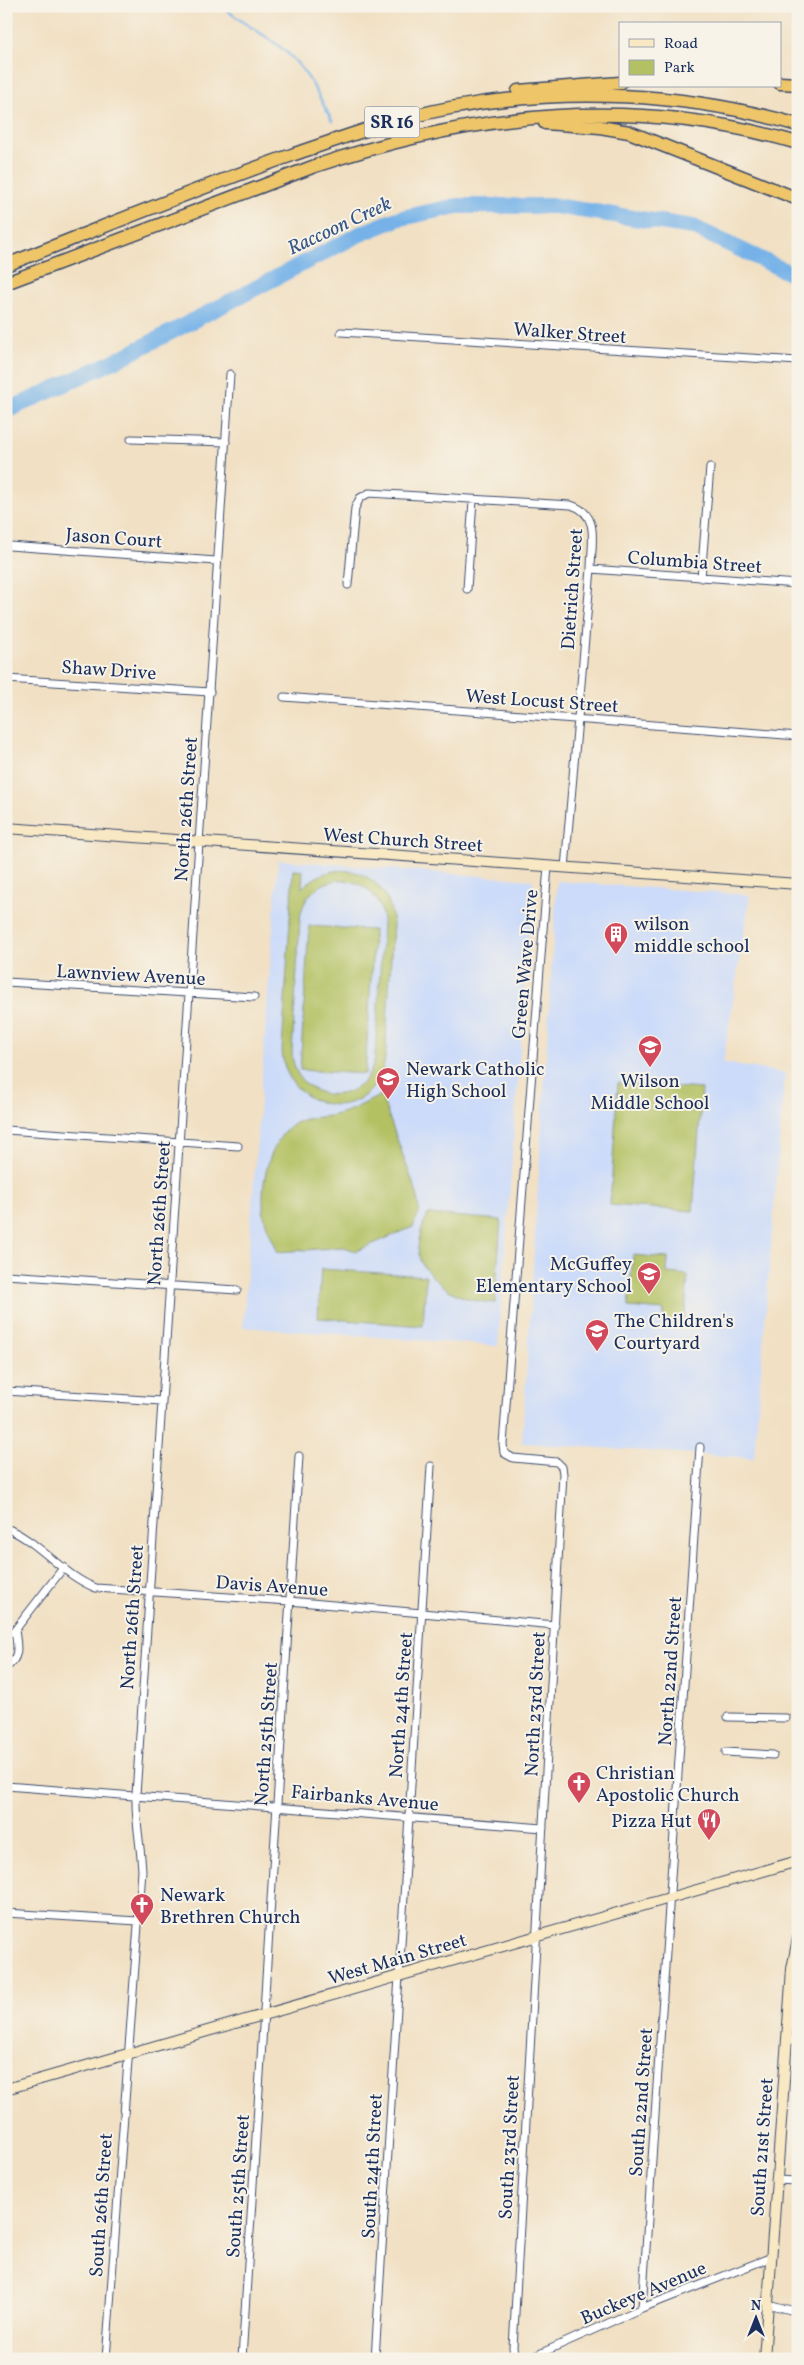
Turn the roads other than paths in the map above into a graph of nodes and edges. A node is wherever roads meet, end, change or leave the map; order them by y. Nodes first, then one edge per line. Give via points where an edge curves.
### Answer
1 (619, 83) edge
2 (782, 83) edge
3 (798, 84) edge
4 (414, 116) junction
5 (515, 118) junction
6 (798, 125) edge
7 (798, 143) edge
8 (798, 199) edge
9 (6, 265) edge
10 (6, 283) edge
11 (341, 332) dead end
12 (798, 361) edge
13 (230, 374) dead end
14 (131, 439) dead end
15 (226, 442) junction
16 (710, 467) dead end
17 (473, 500) junction
18 (9, 546) dead end
19 (216, 561) junction
20 (591, 569) junction
21 (702, 578) junction
22 (798, 584) edge
23 (348, 585) dead end
24 (467, 589) dead end
25 (6, 678) edge
26 (210, 692) junction
27 (284, 697) dead end
28 (577, 719) junction
29 (798, 736) edge
30 (6, 828) edge
31 (199, 842) junction
32 (548, 866) junction
33 (565, 868) junction
34 (798, 884) edge
35 (6, 982) edge
36 (189, 993) junction
37 (254, 997) dead end
38 (6, 1130) edge
39 (179, 1142) junction
40 (238, 1146) dead end
41 (6, 1276) edge
42 (170, 1286) junction
43 (238, 1290) dead end
44 (6, 1390) edge
45 (162, 1401) junction
46 (700, 1447) dead end
47 (299, 1456) dead end
48 (431, 1466) dead end
49 (563, 1474) joint
50 (6, 1528) edge
51 (64, 1567) junction
52 (149, 1593) junction
53 (289, 1601) junction
54 (422, 1614) junction
55 (555, 1625) junction
56 (15, 1630) junction
57 (6, 1635) edge
58 (6, 1667) edge
59 (728, 1716) dead end
60 (786, 1718) dead end
61 (726, 1752) dead end
62 (773, 1756) dead end
63 (6, 1786) edge
64 (136, 1795) junction
65 (276, 1806) junction
66 (408, 1817) junction
67 (542, 1828) junction
68 (798, 1861) edge
69 (669, 1898) junction
70 (6, 1912) edge
71 (138, 1921) junction
72 (536, 1936) junction
73 (798, 1938) edge
74 (399, 1976) junction
75 (263, 2015) junction
76 (786, 2040) junction
77 (798, 2041) edge
78 (127, 2054) junction
79 (6, 2089) edge
80 (775, 2180) junction
81 (798, 2181) edge
82 (772, 2257) junction
83 (768, 2304) junction
84 (642, 2308) junction
85 (798, 2312) edge
86 (106, 2359) edge
87 (242, 2359) edge
88 (374, 2359) edge
89 (516, 2359) edge
90 (528, 2359) edge
91 (764, 2359) edge

1 - 4 highway via 482,95 438,103
2 - 3 highway
4 - 6 highway, SR 16 via 530,97 628,96 705,104
4 - 9 highway, SR 16 via 362,130 262,166
5 - 7 highway, SR 16 via 577,114 654,117 703,122
5 - 8 highway via 629,132
5 - 10 highway, SR 16 via 459,126 358,151
11 - 12 street, Walker Street
13 - 15 street, North 26th Street
14 - 15 street
15 - 19 street, North 26th Street
16 - 21 street
17 - 20 street, Dietrich Street via 560,504 581,509 591,519
17 - 23 street, Dietrich Street via 376,493 362,496 355,508
17 - 24 street
18 - 19 street, Jason Court
19 - 26 street, North 26th Street
20 - 21 street, Columbia Street
20 - 28 street, Dietrich Street
21 - 22 street, Columbia Street
25 - 26 street, Shaw Drive
26 - 31 street, North 26th Street
27 - 28 street, West Locust Street
28 - 29 street, West Locust Street
28 - 33 street, Dietrich Street
30 - 31 main road, West Church Street
31 - 32 main road, West Church Street
31 - 36 street, North 26th Street
32 - 33 main road, West Church Street
32 - 49 street, Green Wave Drive via 503,1444 504,1452 513,1458 557,1462
33 - 34 main road, West Church Street
35 - 36 street, Lawnview Avenue
36 - 37 street, Lawnview Avenue
36 - 39 street, North 26th Street
38 - 39 street
39 - 40 street
39 - 42 street, North 26th Street
41 - 42 street
42 - 43 street
42 - 45 street, North 26th Street
44 - 45 street
45 - 52 street, North 26th Street
46 - 69 street, North 22nd Street
47 - 53 street, North 25th Street
48 - 54 street, North 24th Street
49 - 55 street, North 23rd Street
50 - 51 street, Davis Avenue
51 - 52 street, Davis Avenue via 96,1588
51 - 56 street
52 - 53 street, Davis Avenue
52 - 64 street, North 26th Street
53 - 54 street, Davis Avenue
53 - 65 street, North 25th Street
54 - 55 street, Davis Avenue
54 - 66 street, North 24th Street
55 - 67 street, North 23rd Street
56 - 57 street
56 - 58 street via 17,1654
59 - 60 street
61 - 62 street
63 - 64 street, Fairbanks Avenue
64 - 65 street, Fairbanks Avenue
64 - 71 street, North 26th Street via 142,1871
65 - 66 street, Fairbanks Avenue
65 - 75 street, North 25th Street
66 - 67 street, Fairbanks Avenue
66 - 74 street, North 24th Street
67 - 72 street, North 23rd Street
68 - 69 main road, West Main Street
69 - 72 main road, West Main Street
69 - 84 street, South 22nd Street
70 - 71 street
71 - 78 street, North 26th Street
72 - 74 main road, West Main Street
72 - 89 street, South 23rd Street via 513,2348
73 - 76 main road, South 21st Street
74 - 75 main road, West Main Street
74 - 88 street, South 24th Street
75 - 78 main road, West Main Street
75 - 87 street, South 25th Street
76 - 77 street
76 - 80 main road, South 21st Street
78 - 79 main road, West Main Street
78 - 86 street, South 26th Street
80 - 81 street
80 - 82 main road, South 21st Street
82 - 83 main road, South 21st Street
82 - 84 street, Buckeye Avenue
83 - 85 street
83 - 91 main road, South 21st Street
84 - 90 street, Buckeye Avenue

